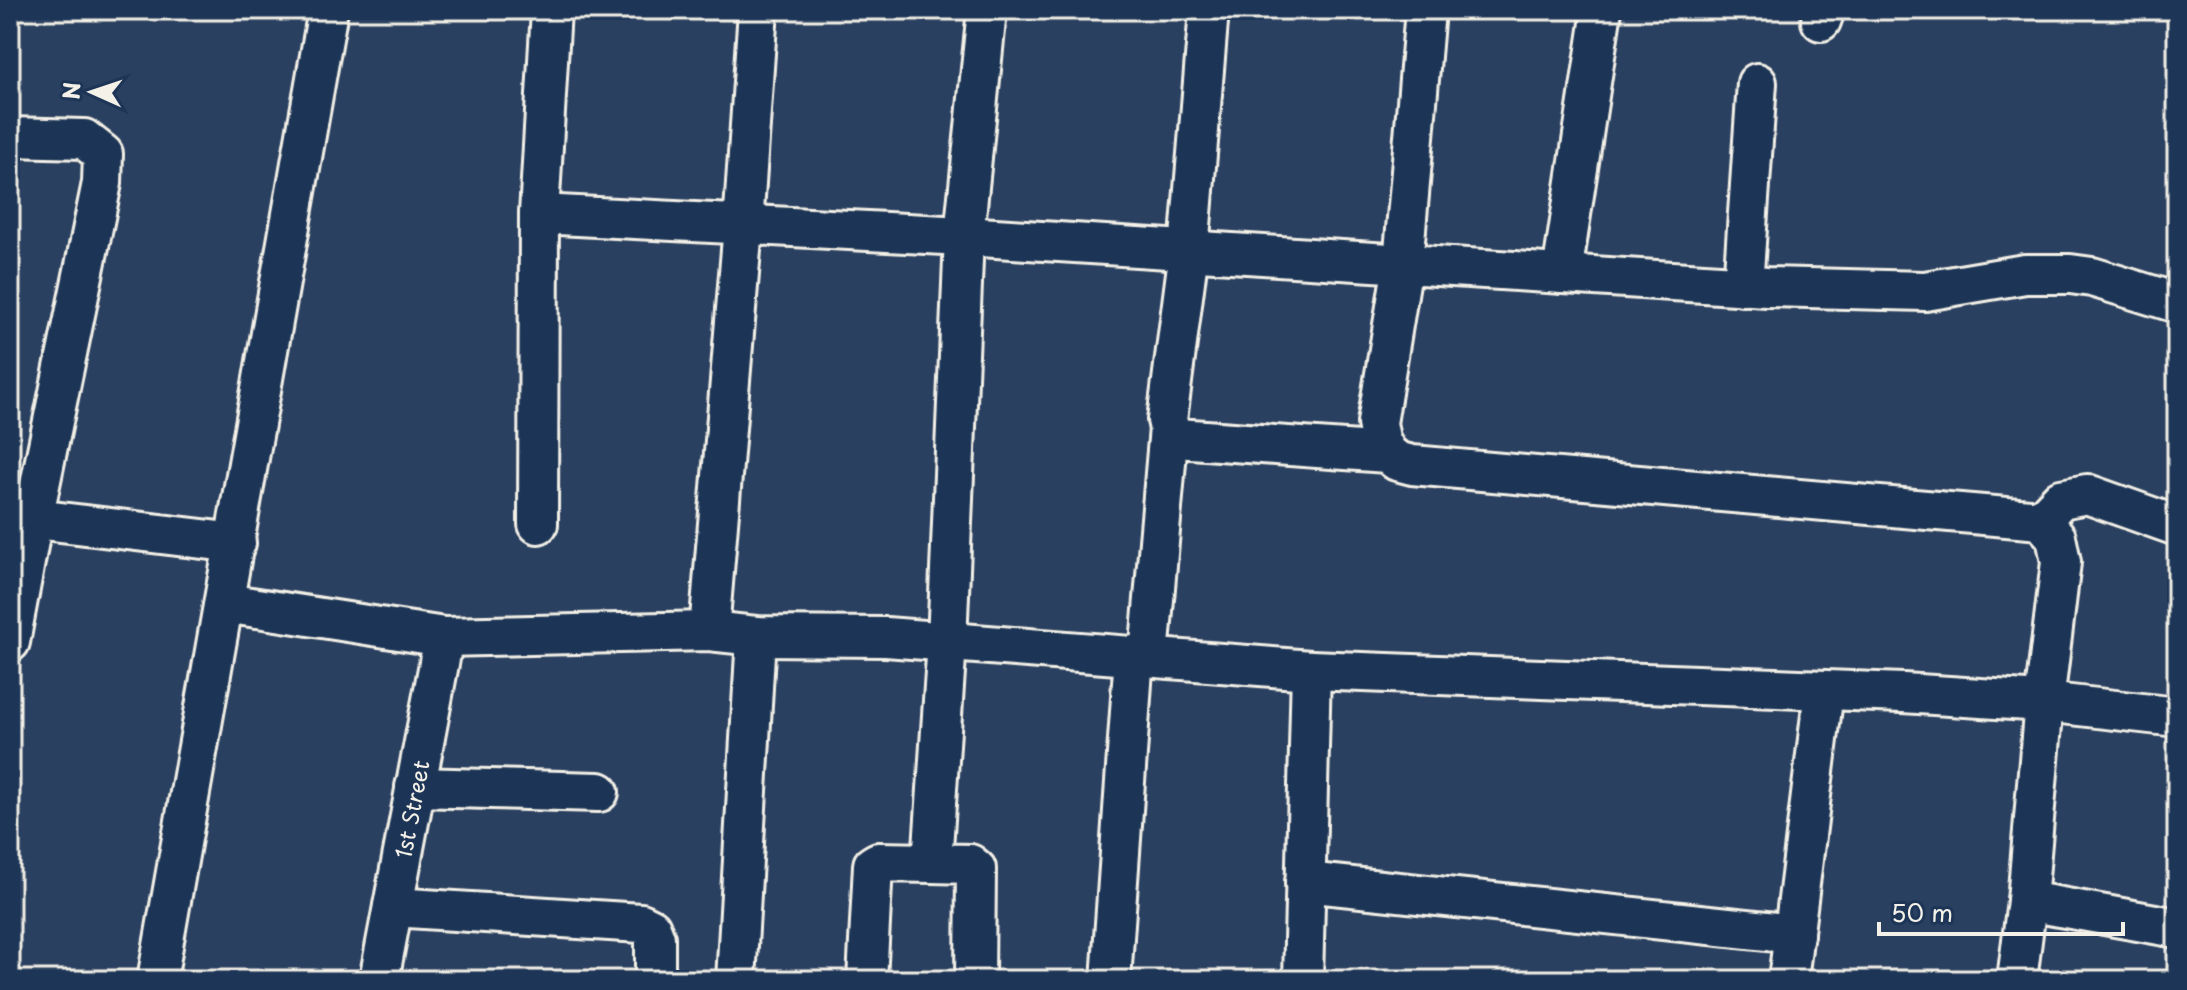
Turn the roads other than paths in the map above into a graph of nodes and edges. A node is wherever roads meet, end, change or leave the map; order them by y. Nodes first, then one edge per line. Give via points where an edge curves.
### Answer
1 (328, 10) edge
2 (551, 10) edge
3 (758, 10) edge
4 (987, 10) edge
5 (1209, 10) edge
6 (1425, 10) edge
7 (1602, 10) edge
8 (1757, 83) dead end
9 (10, 137) edge
10 (539, 214) junction
11 (743, 226) junction
12 (964, 236) junction
13 (1189, 250) junction
14 (1403, 264) junction
15 (1562, 274) junction
16 (1743, 286) junction
17 (2177, 303) edge
18 (1169, 428) junction
19 (1387, 453) junction
20 (21, 517) edge
21 (2041, 520) junction
22 (538, 524) dead end
23 (2177, 526) edge
24 (236, 543) junction
25 (225, 603) junction
26 (709, 631) junction
27 (756, 636) junction
28 (444, 637) junction
29 (10, 642) edge
30 (947, 642) junction
31 (1141, 656) junction
32 (1311, 670) junction
33 (1824, 691) junction
34 (2044, 702) junction
35 (2177, 717) edge
36 (415, 787) junction
37 (599, 792) dead end
38 (932, 863) junction
39 (1305, 882) junction
40 (2027, 901) junction
41 (393, 907) junction
42 (2177, 928) edge
43 (1794, 934) junction
44 (157, 980) edge
45 (379, 980) edge
46 (655, 980) edge
47 (736, 980) edge
48 (867, 980) edge
49 (975, 980) edge
50 (1111, 980) edge
51 (1303, 980) edge
52 (1788, 980) edge
53 (2017, 980) edge

1 - 24 street
2 - 10 street
3 - 11 street
4 - 12 street
5 - 13 street
6 - 14 street
7 - 15 street
8 - 16 street
9 - 20 street via 84,139 103,154 102,183
10 - 11 street
10 - 22 street
11 - 12 street
11 - 26 street
12 - 13 street
12 - 30 street
13 - 14 street
13 - 18 street
14 - 15 street
14 - 19 street via 1377,423
15 - 16 street
16 - 17 street via 1925,291 2025,274 2070,274
18 - 19 street via 1184,440
18 - 31 street
19 - 21 street via 1412,465
20 - 24 street
20 - 29 street
21 - 23 street via 2061,499 2087,494
21 - 34 street via 2056,537 2061,562
24 - 25 street
25 - 28 street
25 - 44 street
26 - 27 street
26 - 28 street
27 - 30 street
27 - 47 street
28 - 36 street, 1st Street
30 - 31 street
30 - 38 street
31 - 32 street
31 - 50 street
32 - 33 street
32 - 39 street
33 - 34 street
33 - 43 street
34 - 35 street
34 - 40 street
36 - 37 street
36 - 41 street, 1st Street
38 - 48 street via 873,865
38 - 49 street via 970,864 976,869
39 - 43 street
39 - 51 street
40 - 42 street
40 - 53 street
41 - 45 street, 1st Street
41 - 46 street via 641,923 655,938
43 - 52 street

